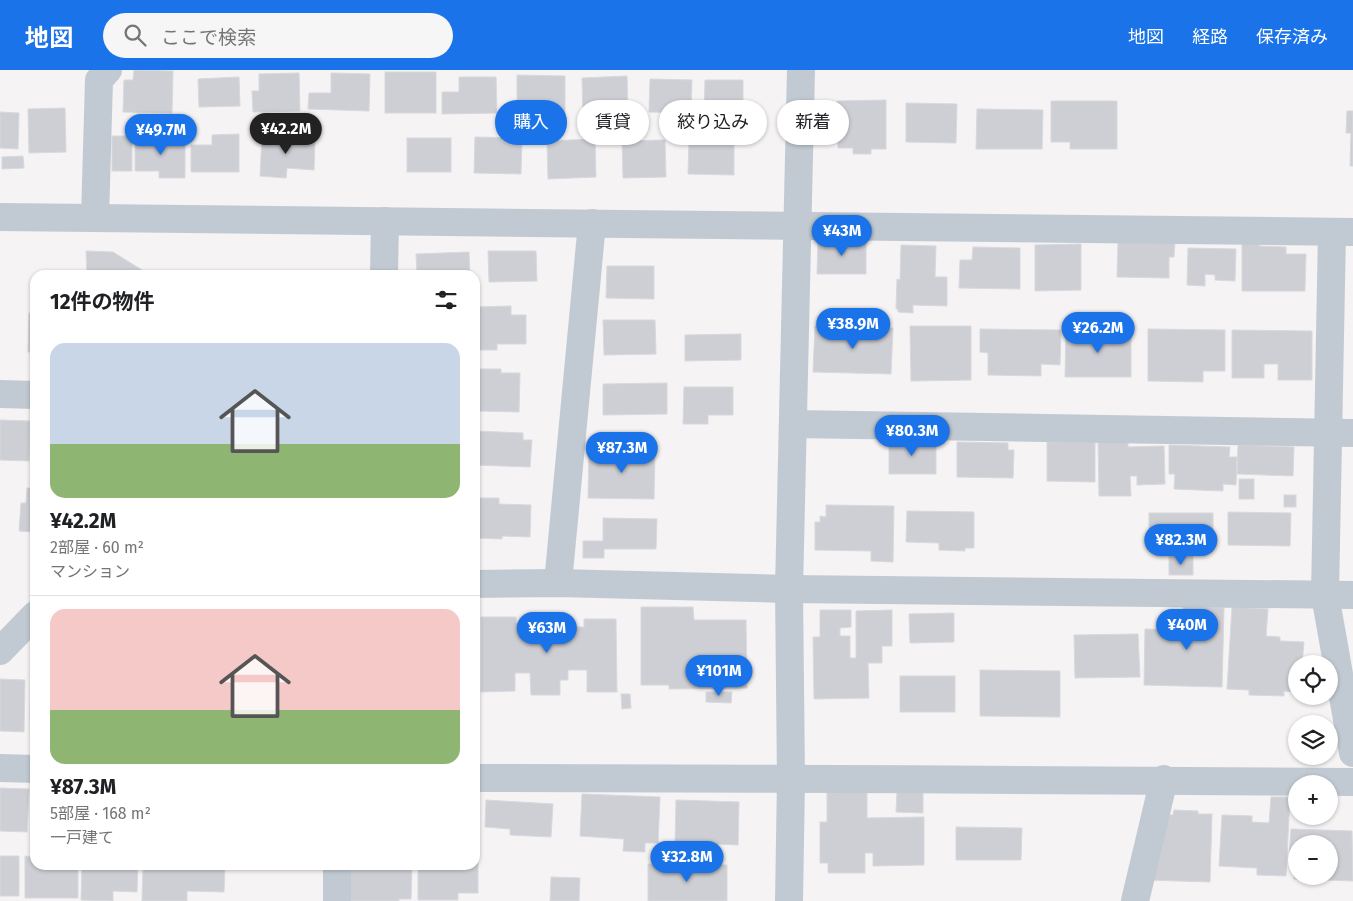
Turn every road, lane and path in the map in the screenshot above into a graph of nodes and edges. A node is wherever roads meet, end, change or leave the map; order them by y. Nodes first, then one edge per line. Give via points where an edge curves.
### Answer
1 (108, 70) edge
2 (801, 70) edge
3 (0, 217) edge
4 (95, 218) junction
5 (385, 221) junction
6 (592, 223) junction
7 (797, 226) junction
8 (1342, 232) edge
9 (384, 270) edge
10 (0, 394) edge
11 (30, 395) edge
12 (793, 424) junction
13 (1341, 433) edge
14 (558, 583) junction
15 (480, 584) edge
16 (789, 589) junction
17 (1326, 594) junction
18 (1353, 595) edge
19 (30, 620) edge
20 (0, 652) edge
21 (1353, 753) edge
22 (0, 768) edge
23 (30, 769) edge
24 (480, 778) edge
25 (1164, 779) junction
26 (792, 780) junction
27 (1353, 782) edge
28 (337, 870) edge
29 (337, 901) edge
30 (789, 901) edge
31 (1135, 901) edge

1 - 4 street via 99,80
2 - 7 street
3 - 4 street
4 - 5 street
5 - 6 street
5 - 9 street
6 - 7 street
6 - 14 street
7 - 8 street
7 - 12 street
8 - 13 street
10 - 11 street
12 - 13 street
12 - 16 street
13 - 17 street
14 - 15 street
14 - 16 street
16 - 17 street
16 - 26 street
17 - 18 street
17 - 21 street
19 - 20 street
22 - 23 street
24 - 26 street
25 - 26 street
25 - 27 street
25 - 31 street
26 - 30 street
28 - 29 street

